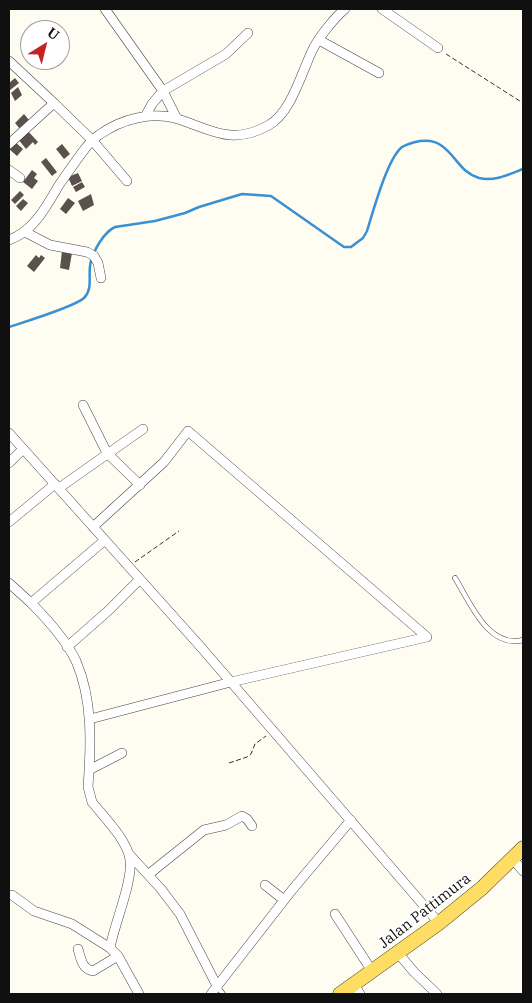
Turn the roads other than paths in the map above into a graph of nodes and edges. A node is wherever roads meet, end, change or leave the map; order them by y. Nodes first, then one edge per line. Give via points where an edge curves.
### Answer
1 (105, 9) edge
2 (345, 9) edge
3 (382, 9) edge
4 (248, 33) dead end
5 (319, 40) junction
6 (438, 48) road end
7 (9, 61) edge
8 (379, 73) dead end
9 (163, 91) junction
10 (54, 103) junction
11 (146, 115) junction
12 (177, 119) junction
13 (92, 140) junction
14 (9, 144) edge
15 (9, 170) edge
16 (20, 178) dead end
17 (127, 181) dead end
18 (25, 232) junction
19 (10, 237) edge
20 (101, 278) dead end
21 (83, 405) dead end
22 (143, 429) dead end
23 (9, 433) edge
24 (24, 449) junction
25 (107, 453) junction
26 (9, 463) edge
27 (140, 485) junction
28 (57, 486) junction
29 (9, 522) edge
30 (94, 527) junction
31 (105, 540) junction
32 (455, 578) dead end
33 (140, 579) junction
34 (9, 582) edge
35 (31, 603) junction
36 (523, 640) edge
37 (67, 647) junction
38 (231, 682) junction
39 (90, 719) junction
40 (122, 753) dead end
41 (89, 770) junction
42 (351, 820) junction
43 (252, 826) dead end
44 (523, 848) edge
45 (128, 854) junction
46 (512, 858) junction
47 (523, 871) edge
48 (148, 874) junction
49 (265, 885) dead end
50 (12, 895) dead end
51 (284, 900) junction
52 (335, 914) dead end
53 (439, 924) junction
54 (110, 948) junction
55 (78, 949) dead end
56 (398, 953) junction
57 (118, 956) junction
58 (372, 971) junction
59 (217, 986) junction
60 (357, 989) edge
61 (139, 994) edge
62 (211, 994) edge
63 (223, 994) edge
64 (340, 994) edge
65 (437, 994) edge

1 - 9 street
2 - 5 street
3 - 6 street
4 - 9 street via 226,54
5 - 8 street
5 - 12 street via 281,116 260,130 237,136 204,130
7 - 10 street
9 - 11 street
9 - 12 street
10 - 13 street
10 - 14 street
11 - 12 street
11 - 13 street via 112,127
13 - 17 street
13 - 18 street
15 - 16 street
18 - 19 street
18 - 20 street via 50,245 94,256
21 - 25 street
22 - 25 street
23 - 24 street
24 - 26 street
24 - 28 street
25 - 27 street
25 - 28 street
27 - 30 street
27 - 38 street via 164,462 188,431 427,637
28 - 29 street
28 - 30 street
30 - 31 street
31 - 33 street
31 - 35 street
32 - 36 lane via 483,623 497,637 514,642
33 - 37 street
33 - 38 street
34 - 35 street
35 - 37 street
37 - 39 street via 81,677
38 - 39 street
38 - 42 street
39 - 41 street
40 - 41 street
41 - 45 street via 88,787 92,802
42 - 51 street
42 - 53 street
43 - 48 street via 242,816 226,825 205,829
44 - 46 main road, Jalan Pattimura
45 - 48 street
45 - 54 street via 130,868
46 - 47 street
46 - 53 main road, Jalan Pattimura
48 - 59 street via 180,914
49 - 51 street
50 - 54 street via 34,911 72,924
51 - 59 street
52 - 58 street
53 - 56 main road, Jalan Pattimura
54 - 57 street
55 - 57 street via 84,966 89,970 101,967
56 - 58 main road, Jalan Pattimura
56 - 65 street
57 - 61 street
58 - 60 main road, Jalan Pattimura
59 - 62 street
59 - 63 lane
60 - 64 main road, Jalan Pattimura

